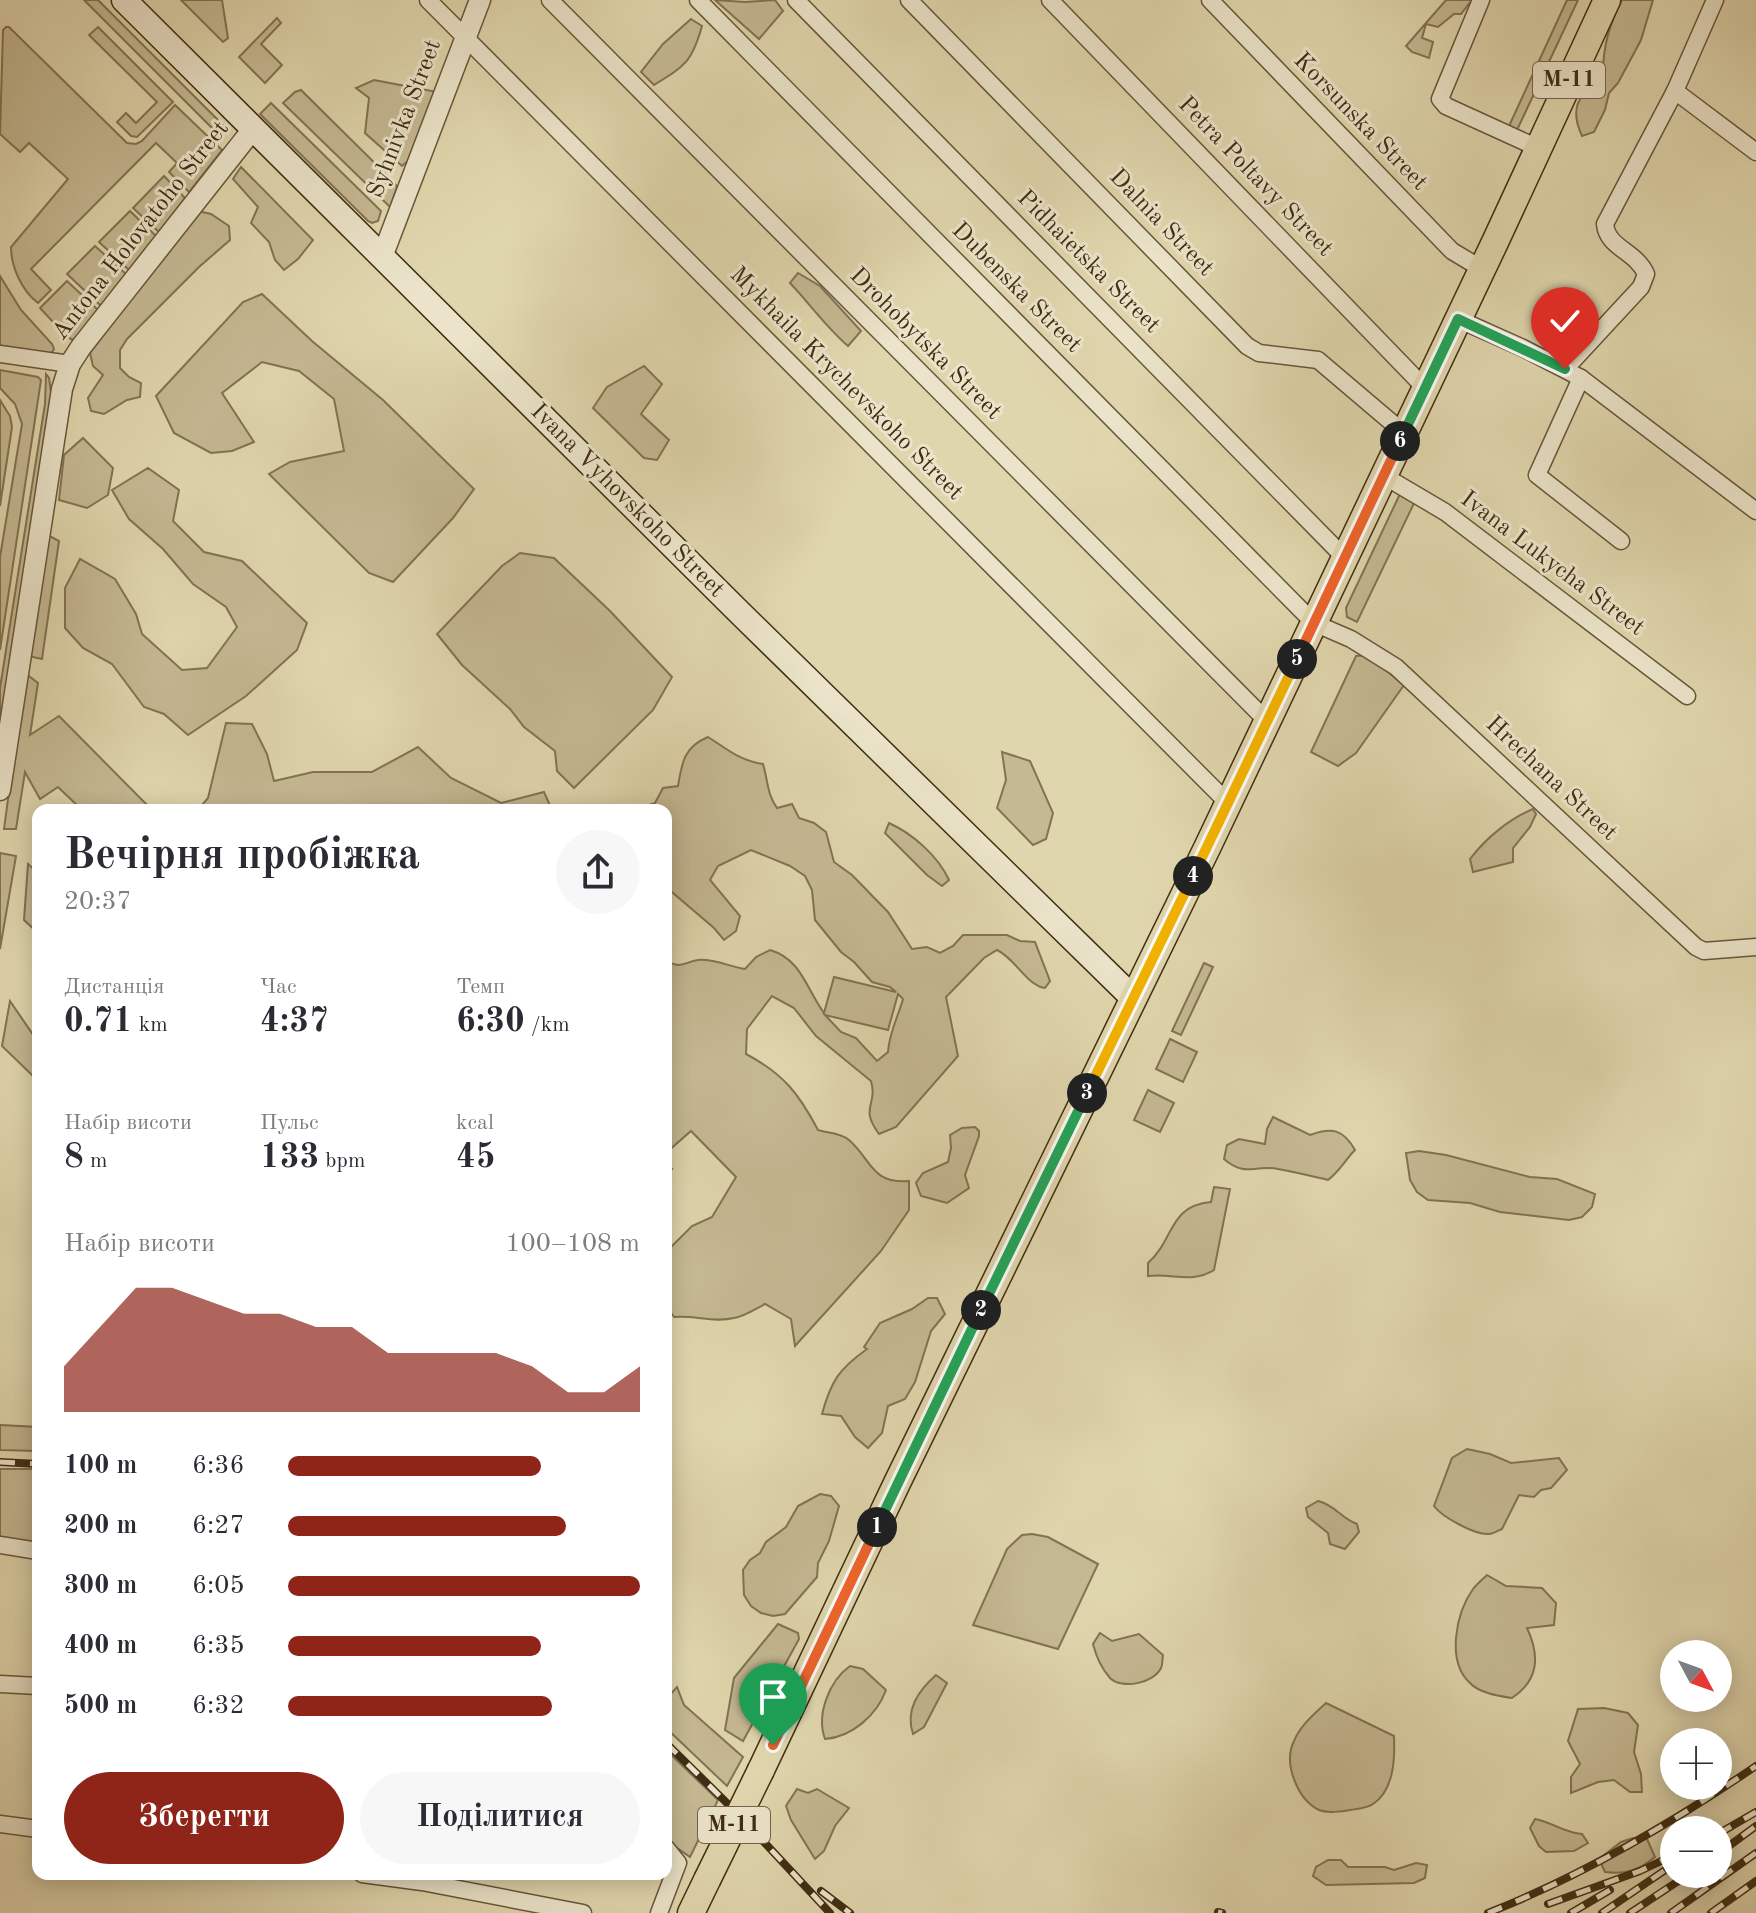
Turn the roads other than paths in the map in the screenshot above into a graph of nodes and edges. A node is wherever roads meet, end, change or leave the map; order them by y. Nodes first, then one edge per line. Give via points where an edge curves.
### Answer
1 (124, 0) edge
2 (428, 0) edge
3 (480, 0) edge
4 (550, 0) edge
5 (698, 0) edge
6 (796, 0) edge
7 (909, 0) edge
8 (1050, 0) edge
9 (1210, 0) edge
10 (1481, 0) edge
11 (1607, 0) edge
12 (1715, 0) edge
13 (464, 36) junction
14 (1675, 91) junction
15 (253, 129) junction
16 (1538, 148) junction
17 (1756, 152) edge
18 (382, 257) junction
19 (1482, 269) junction
20 (1458, 319) junction
21 (0, 354) edge
22 (70, 364) junction
23 (1565, 369) junction
24 (1581, 378) junction
25 (1425, 388) junction
26 (1404, 433) junction
27 (1384, 476) junction
28 (1756, 511) edge
29 (1621, 541) dead end
30 (1345, 558) junction
31 (1307, 616) junction
32 (1687, 696) dead end
33 (1267, 721) junction
34 (0, 790) edge
35 (1228, 803) junction
36 (1756, 947) edge
37 (1133, 998) junction
38 (0, 1545) edge
39 (32, 1550) edge
40 (0, 1684) edge
41 (32, 1686) edge
42 (0, 1824) edge
43 (32, 1828) edge
44 (672, 1856) edge
45 (672, 1879) edge
46 (407, 1880) edge
47 (672, 1880) edge
48 (583, 1913) edge
49 (659, 1913) edge
50 (691, 1913) edge

1 - 15 main road, Ivana Vyhovskoho Street
2 - 13 street, Mykhaila Krychevskoho Street
3 - 13 street, Syhnivka Street
4 - 33 street, Drohobytska Street
5 - 31 street, Dubenska Street
6 - 30 street, Pidhaietska Street
7 - 26 street, Dalnia Street via 1247,346 1259,353 1318,360
8 - 25 street, Petra Poltavy Street
9 - 19 street, Korsunska Street via 1452,251
10 - 16 street via 1440,99
11 - 16 main road, М-11
12 - 14 street
13 - 18 street, Syhnivka Street
13 - 35 street, Mykhaila Krychevskoho Street
14 - 17 street
14 - 23 street via 1605,224 1609,239 1641,262 1646,274 1641,287
15 - 18 main road, Ivana Vyhovskoho Street
15 - 22 street, Antona Holovatoho Street
16 - 19 main road, М-11
18 - 37 main road, Ivana Vyhovskoho Street
19 - 20 main road, М-11
20 - 23 street
20 - 25 main road, М-11
21 - 22 street
22 - 34 street, Antona Holovatoho Street
23 - 24 street
24 - 28 street
24 - 29 street via 1537,475
25 - 26 main road, М-11
26 - 27 main road, М-11
27 - 30 main road, М-11
27 - 32 street, Ivana Lukycha Street via 1445,512
30 - 31 main road, М-11
31 - 33 main road, М-11
31 - 36 street, Hrechana Street via 1396,667 1696,947
33 - 35 main road, М-11
35 - 37 main road, М-11
37 - 50 main road, М-11, bridge
38 - 39 street
40 - 41 street
42 - 43 street
44 - 45 street via 678,1863
46 - 48 street
47 - 49 street

